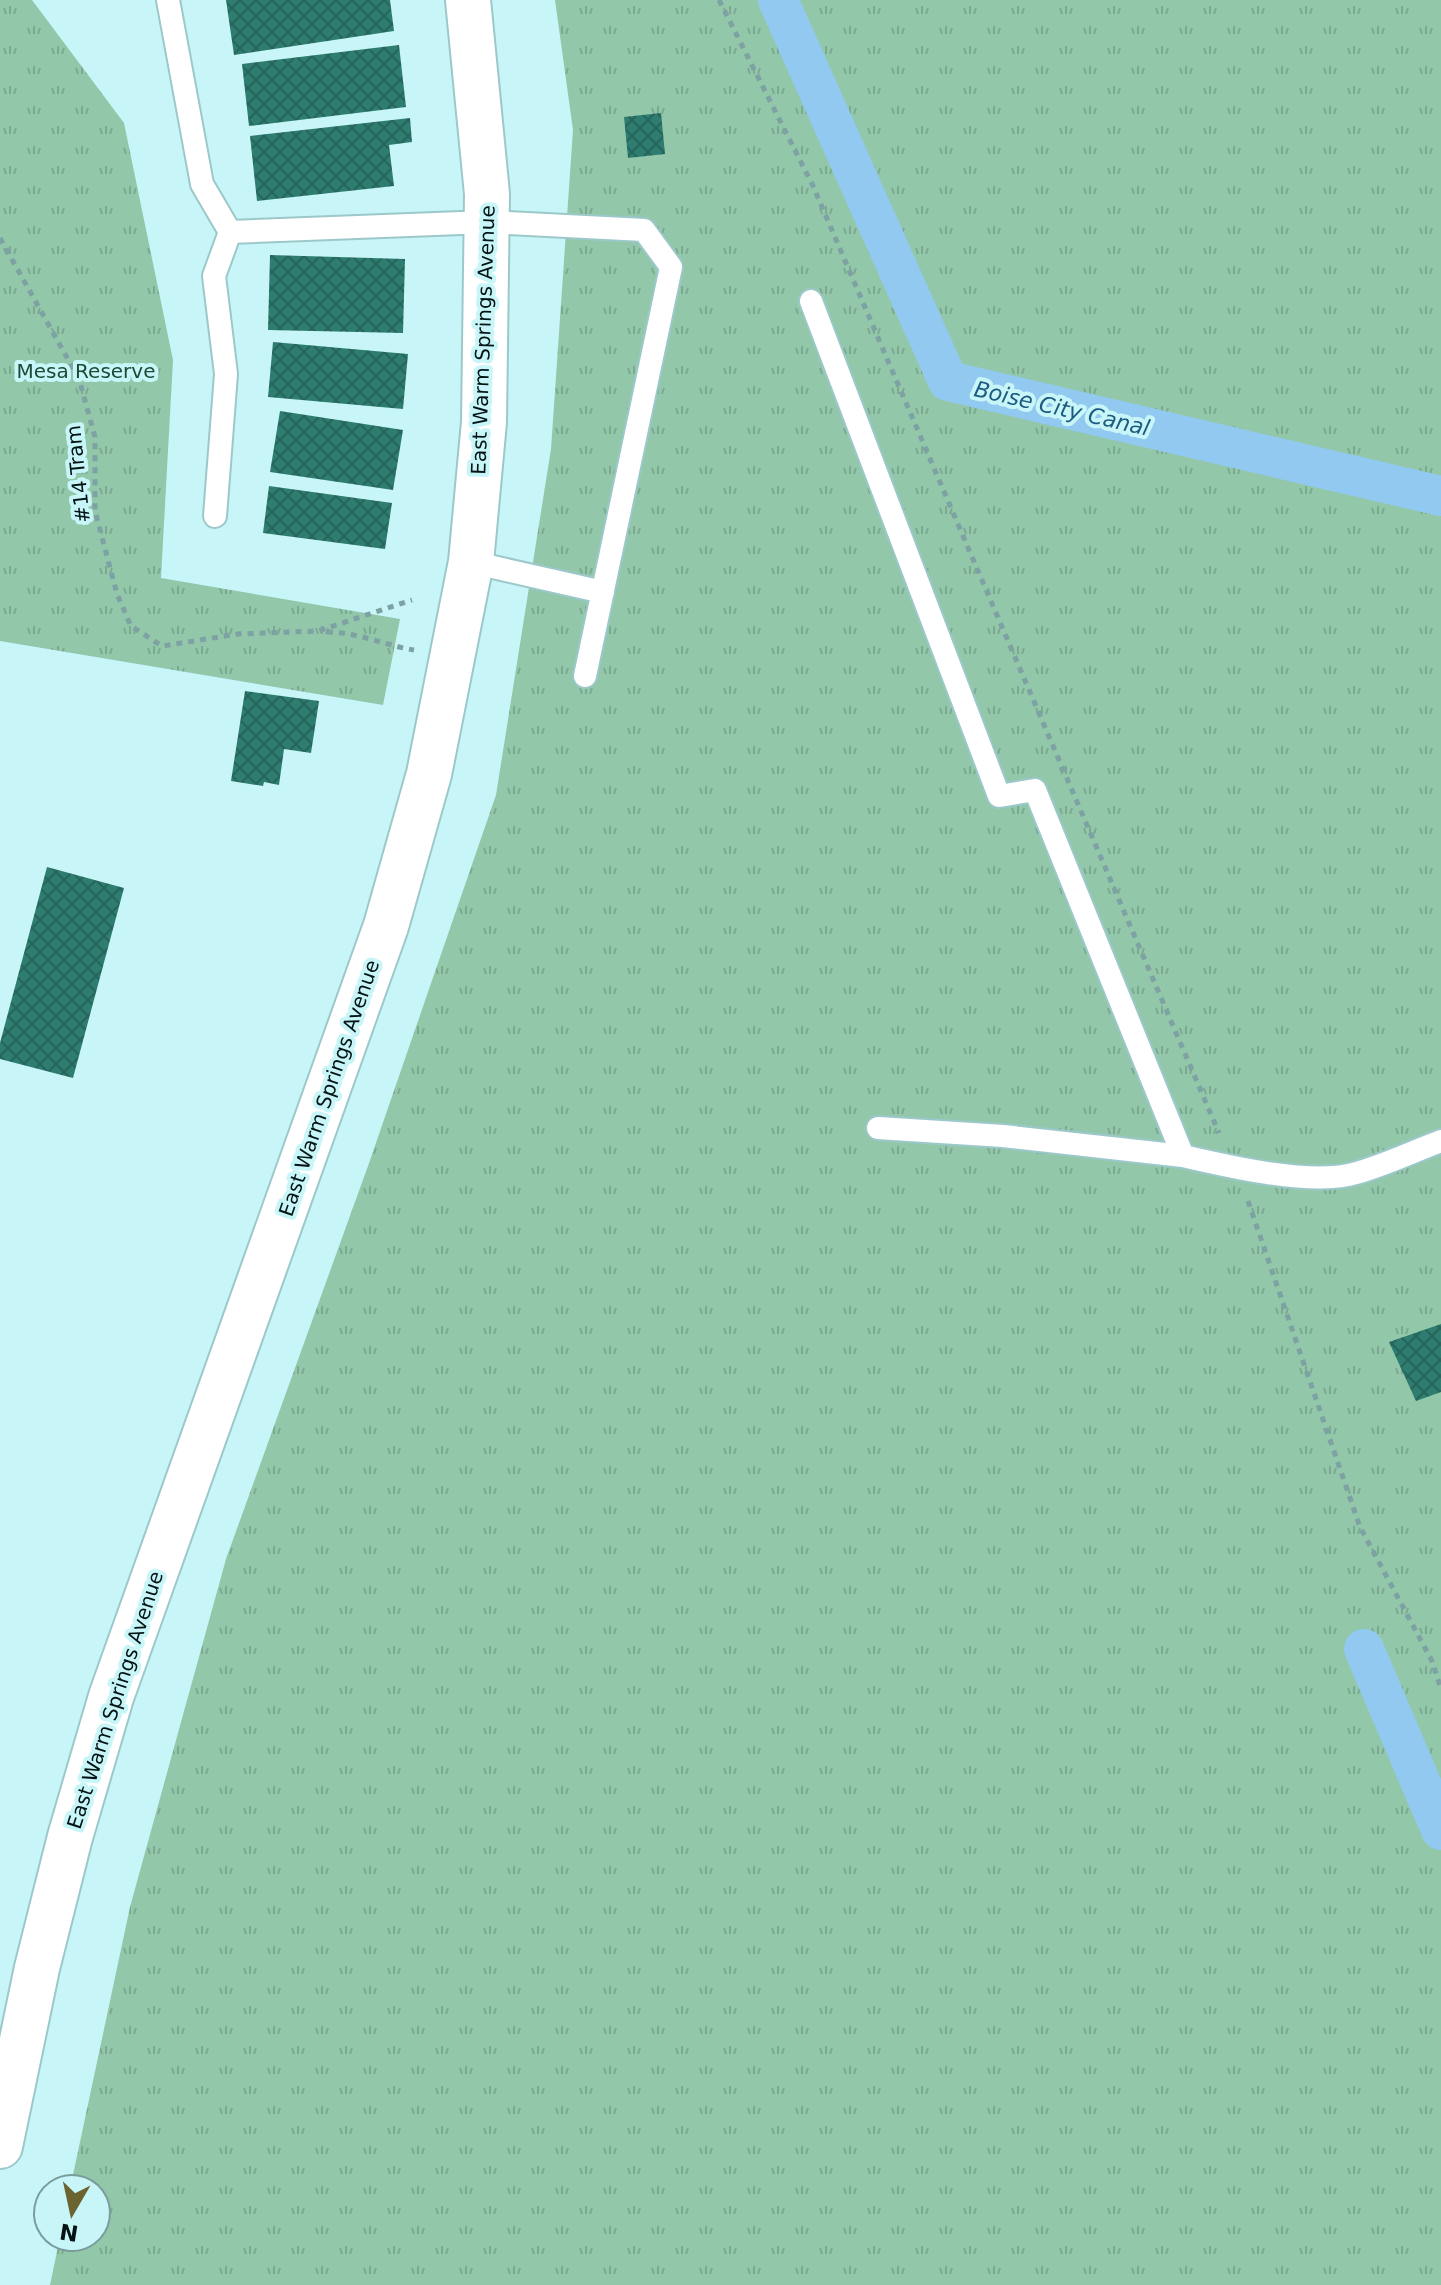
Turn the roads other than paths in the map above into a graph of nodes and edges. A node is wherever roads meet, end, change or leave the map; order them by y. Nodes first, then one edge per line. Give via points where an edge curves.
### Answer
1 (168, 0) edge
2 (468, 0) edge
3 (487, 222) junction
4 (230, 232) junction
5 (811, 301) dead end
6 (215, 516) dead end
7 (471, 562) junction
8 (603, 592) junction
9 (585, 676) dead end
10 (878, 1128) dead end
11 (1441, 1141) edge
12 (1183, 1156) junction
13 (0, 2146) edge

1 - 4 lane via 202,184
2 - 3 street, East Warm Springs Avenue
3 - 4 lane
3 - 7 street, East Warm Springs Avenue via 484,422
3 - 8 lane via 644,230 671,267
4 - 6 lane via 214,276 226,374
5 - 12 lane via 999,796 1035,790
7 - 8 lane
7 - 13 street, East Warm Springs Avenue via 429,774 386,926 111,1697 37,1968
8 - 9 lane
10 - 12 lane
11 - 12 lane via 1349,1175 1327,1177

